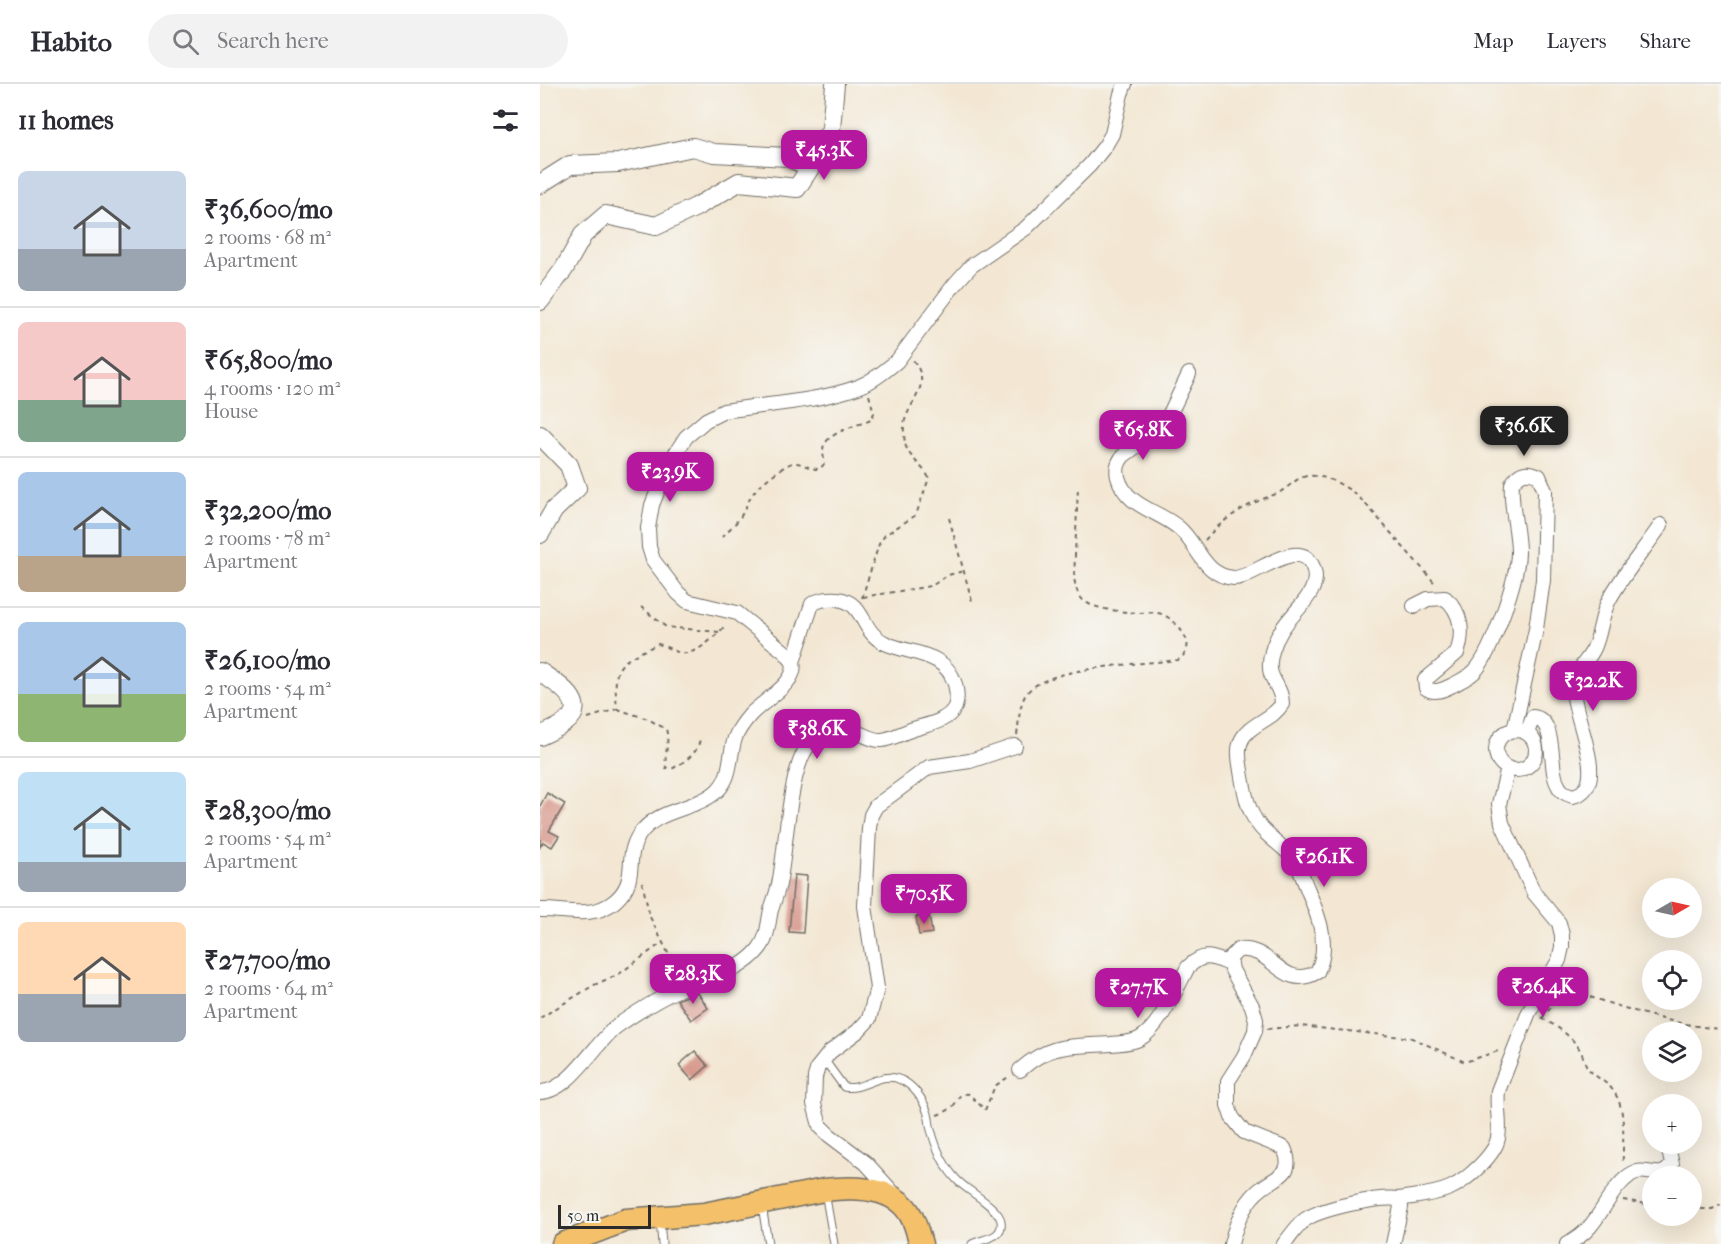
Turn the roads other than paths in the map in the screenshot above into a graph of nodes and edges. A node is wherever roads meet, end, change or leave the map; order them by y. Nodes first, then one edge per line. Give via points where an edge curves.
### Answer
1 (835, 84) edge
2 (1125, 84) edge
3 (810, 168) junction
4 (540, 184) edge
5 (540, 301) edge
6 (1189, 374) dead end
7 (540, 435) edge
8 (1661, 525) dead end
9 (540, 534) edge
10 (1414, 606) dead end
11 (793, 662) junction
12 (540, 672) edge
13 (1520, 731) junction
14 (540, 736) edge
15 (1015, 746) road end
16 (1508, 768) junction
17 (540, 910) edge
18 (1230, 964) junction
19 (824, 1059) junction
20 (1020, 1070) road end
21 (540, 1092) edge
22 (1670, 1154) edge
23 (824, 1190) junction
24 (1399, 1199) junction
25 (761, 1203) junction
26 (905, 1206) junction
27 (660, 1218) junction
28 (563, 1244) edge
29 (662, 1244) edge
30 (768, 1244) edge
31 (834, 1244) edge
32 (921, 1244) edge
33 (972, 1244) edge
34 (1231, 1244) edge
35 (1284, 1244) edge
36 (1394, 1244) edge
37 (1567, 1244) edge

1 - 3 street via 831,129
2 - 11 street via 1105,146 1026,228 971,266 886,370 865,383 836,393 724,411 694,430 677,448 652,505 648,528 653,560 687,601 736,613
3 - 4 street via 788,158 714,153 693,147 618,163 570,165
3 - 5 street via 797,188 739,182 656,226 606,215 583,235
6 - 18 street via 1164,426 1118,463 1126,495 1178,527 1205,563 1228,577 1243,577 1277,559 1298,555 1310,561 1314,570 1312,590 1281,630 1272,653 1271,674 1280,689 1282,704 1244,735 1238,750 1244,791 1254,821 1295,860 1317,913 1323,958 1317,972 1303,977 1286,974 1255,950 1234,952
7 - 9 street via 569,465 577,488 554,510
8 - 13 street via 1608,601 1595,645 1575,675 1575,705 1589,767 1585,789 1573,796 1558,786 1549,736 1539,718 1533,717
10 - 13 street via 1428,599 1445,598 1456,610 1461,627 1457,653 1425,680 1426,688 1444,689 1467,678 1482,661 1518,566 1512,483 1524,473 1539,476 1545,491 1543,580
11 - 17 street via 794,675 739,729 723,784 707,797 671,811 641,832 630,852 631,876 615,900 588,913
11 - 21 street via 812,604 819,600 847,600 860,603 862,621 872,635 885,643 932,657 946,668 957,689 957,699 954,709 932,724 881,740 840,730 809,744 795,772 779,885 764,943 733,969 678,990 618,1026 554,1090
12 - 14 street via 562,687 573,700 574,709 567,722
13 - 16 street via 1502,735 1496,747 1498,760
13 - 16 street via 1535,743 1535,756 1527,767
15 - 19 street via 970,761 929,767 876,806 871,814 865,906 877,988 868,1019
16 - 24 street via 1499,804 1502,823 1534,892 1559,923 1559,960 1525,1022 1498,1091 1496,1148 1452,1187
18 - 20 street via 1205,956 1194,960 1154,1026 1139,1039 1051,1049 1035,1056
18 - 34 street via 1256,1020 1244,1056 1228,1081 1228,1105 1244,1132 1284,1148 1287,1155 1285,1171 1257,1192 1238,1218
19 - 26 street via 815,1077 814,1093 820,1126 866,1163
19 - 33 lane via 844,1087 892,1077 903,1080 921,1098 942,1161 957,1180 999,1216 1000,1230 996,1236
22 - 37 street via 1672,1164 1668,1171 1659,1174 1641,1170 1632,1174 1595,1223
23 - 25 highway
23 - 26 highway via 879,1192
23 - 31 lane
24 - 35 street via 1381,1198 1341,1206 1306,1219
24 - 36 street
25 - 27 highway
25 - 30 lane
26 - 32 highway
27 - 28 highway via 626,1220
27 - 29 lane

